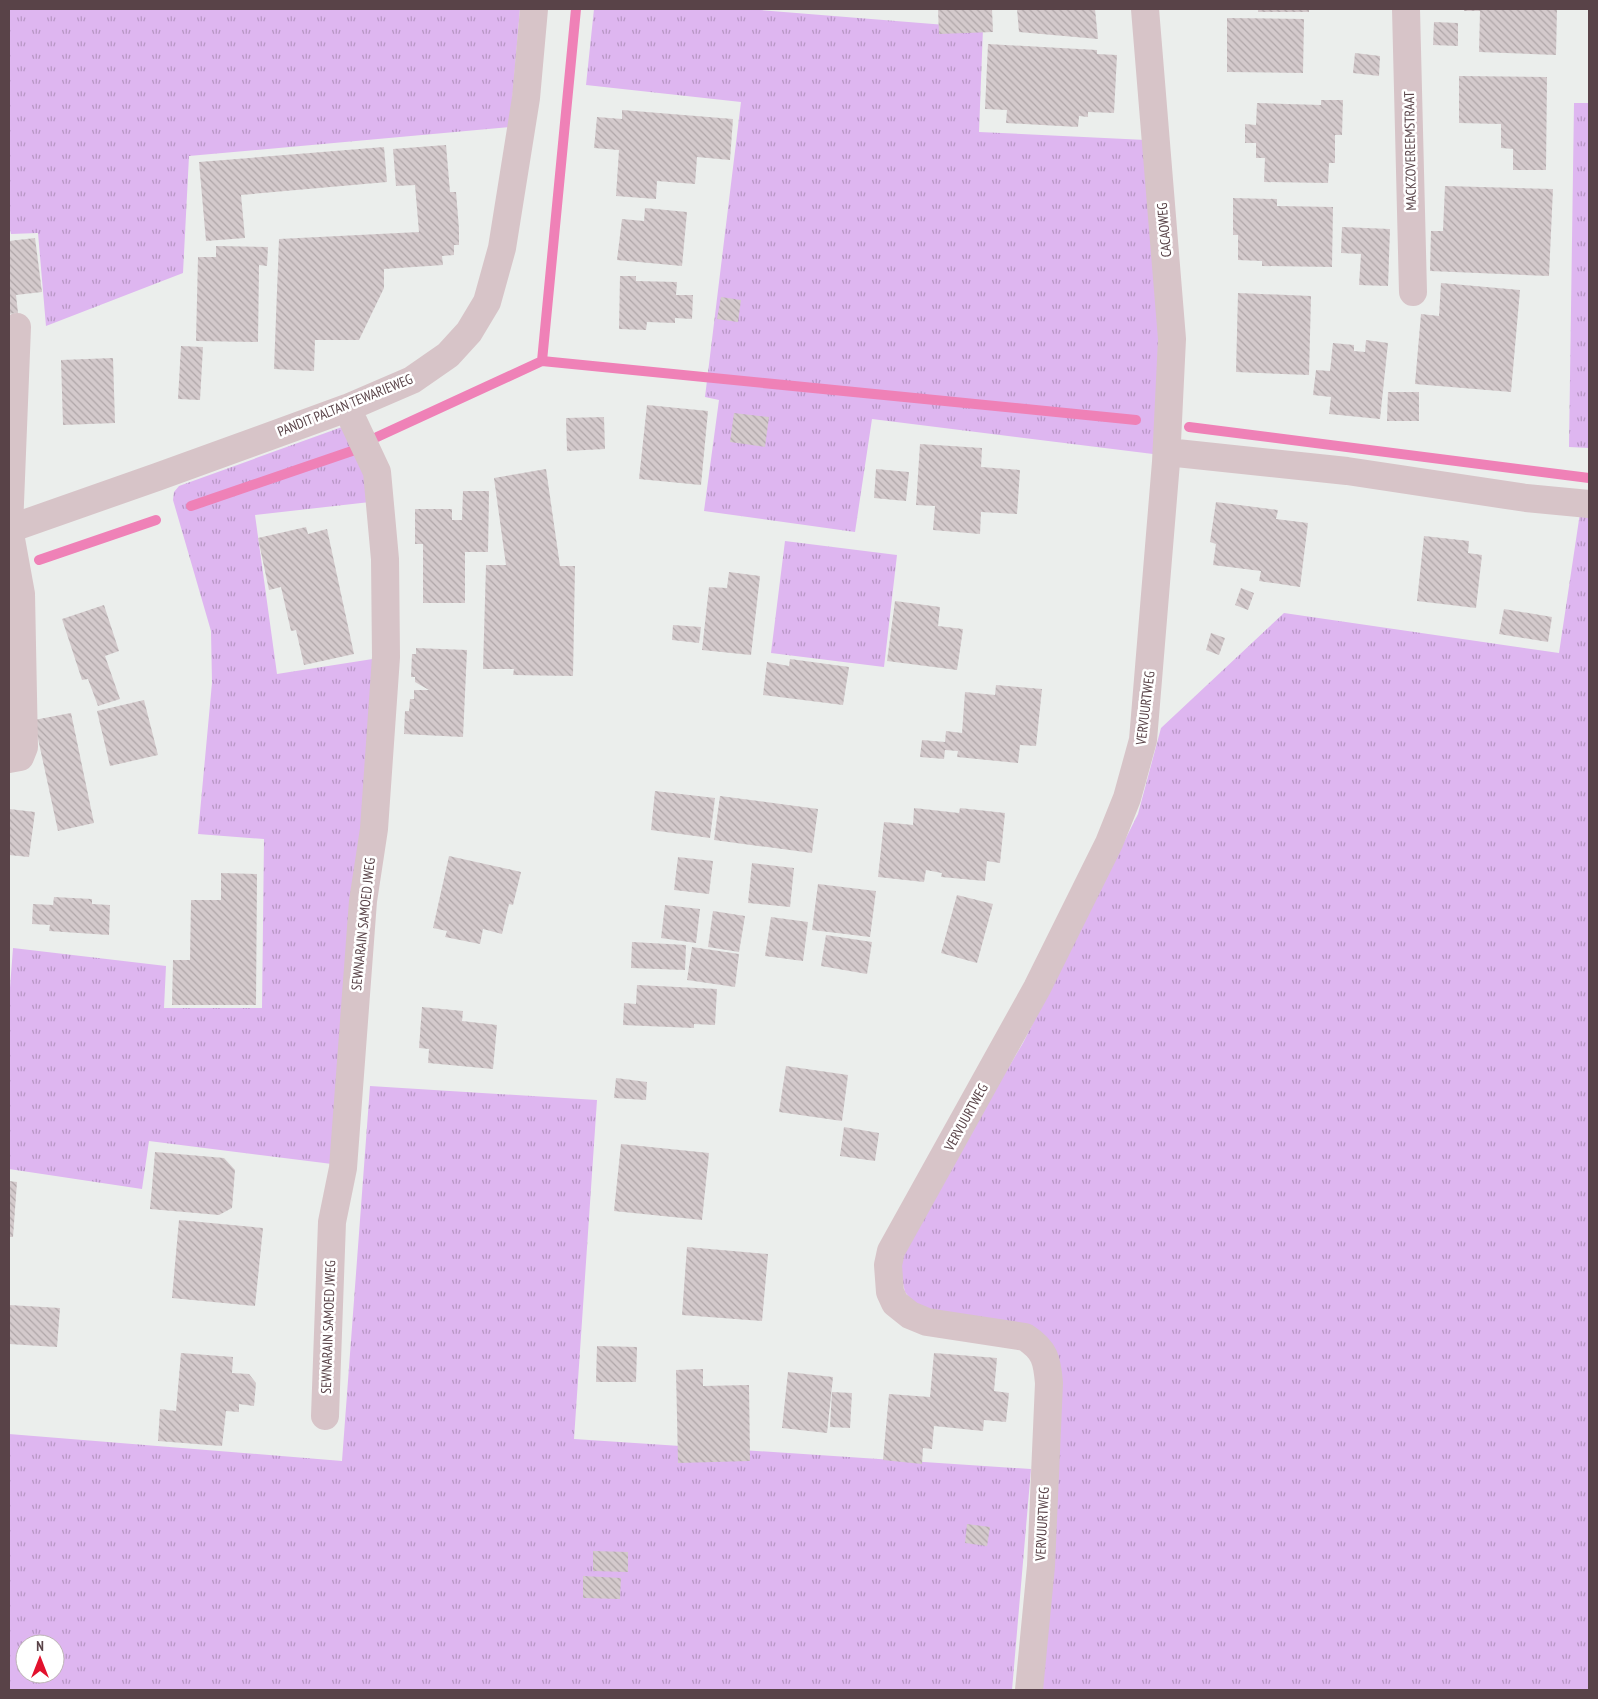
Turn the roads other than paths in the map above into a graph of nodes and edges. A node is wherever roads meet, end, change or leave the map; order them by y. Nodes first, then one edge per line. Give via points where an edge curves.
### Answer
1 (534, 9) edge
2 (1145, 9) edge
3 (1406, 9) edge
4 (1413, 292) dead end
5 (17, 327) dead end
6 (347, 408) junction
7 (1167, 452) junction
8 (1589, 504) edge
9 (9, 528) edge
10 (9, 760) edge
11 (325, 1416) dead end
12 (1029, 1690) edge

1 - 6 street, PANDIT PALTAN TEWARIEWEG via 526,98 502,248 487,302 469,332 448,355 412,380
2 - 7 street, CACAOWEG via 1172,339
3 - 4 street, MACKZOVEREEMSTRAAT
5 - 9 street
6 - 9 street, PANDIT PALTAN TEWARIEWEG
6 - 11 street, SEWNARAIN SAMOED JWEG via 377,472 385,559 386,657 343,1168 332,1222
7 - 8 street via 1347,471 1526,498
7 - 12 street, VERVUURTWEG via 1144,740 1127,798 1109,843 1037,988 891,1251 888,1265 890,1292 895,1303 910,1315 927,1322 1025,1337 1044,1354 1049,1383 1041,1557
9 - 10 street via 21,594 24,747 20,757

